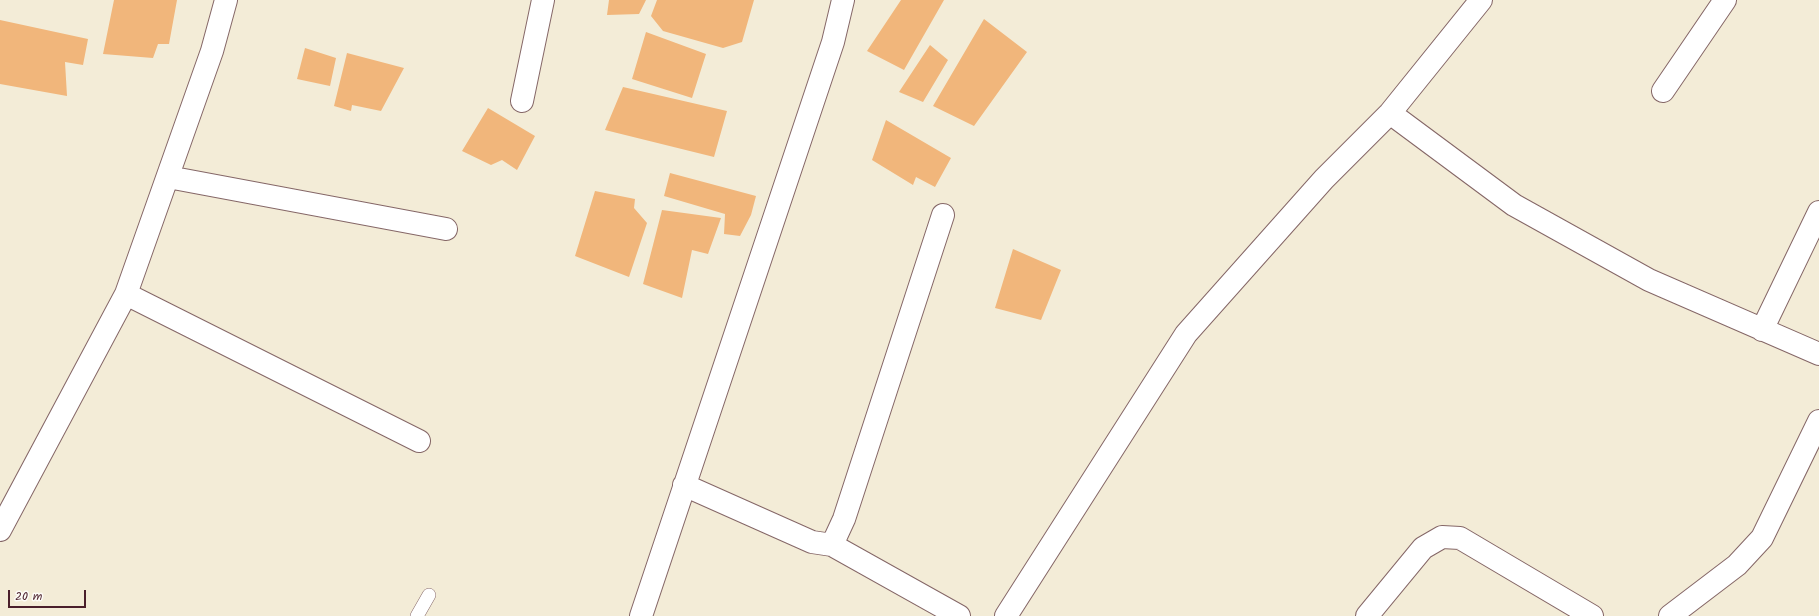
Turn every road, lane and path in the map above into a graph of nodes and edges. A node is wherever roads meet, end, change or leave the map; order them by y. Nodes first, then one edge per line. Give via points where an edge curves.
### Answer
1 (226, 0) edge
2 (543, 0) edge
3 (843, 0) edge
4 (1481, 0) edge
5 (1726, 0) edge
6 (1663, 91) dead end
7 (522, 101) dead end
8 (1390, 113) junction
9 (168, 177) junction
10 (1819, 212) edge
11 (943, 215) dead end
12 (446, 229) dead end
13 (126, 294) junction
14 (1762, 330) junction
15 (1819, 354) edge
16 (1819, 421) edge
17 (419, 441) dead end
18 (684, 485) junction
19 (0, 530) edge
20 (832, 545) junction
21 (429, 595) dead end
22 (417, 616) edge
23 (640, 616) edge
24 (959, 616) edge
25 (1006, 616) edge
26 (1367, 616) edge
27 (1592, 616) edge
28 (1670, 616) edge

1 - 9 street via 212,51
2 - 7 street
3 - 18 street via 833,42
4 - 8 street
5 - 6 street
8 - 14 street via 1514,205 1649,280
8 - 25 street via 1324,179 1186,334
9 - 12 street
9 - 13 street
10 - 14 street
11 - 20 street via 844,519
13 - 17 street
13 - 19 street
14 - 15 street
16 - 28 street via 1762,538 1737,565
18 - 20 street via 812,542
18 - 23 street
20 - 24 street
21 - 22 lane
26 - 27 street via 1422,548 1442,537 1460,538

